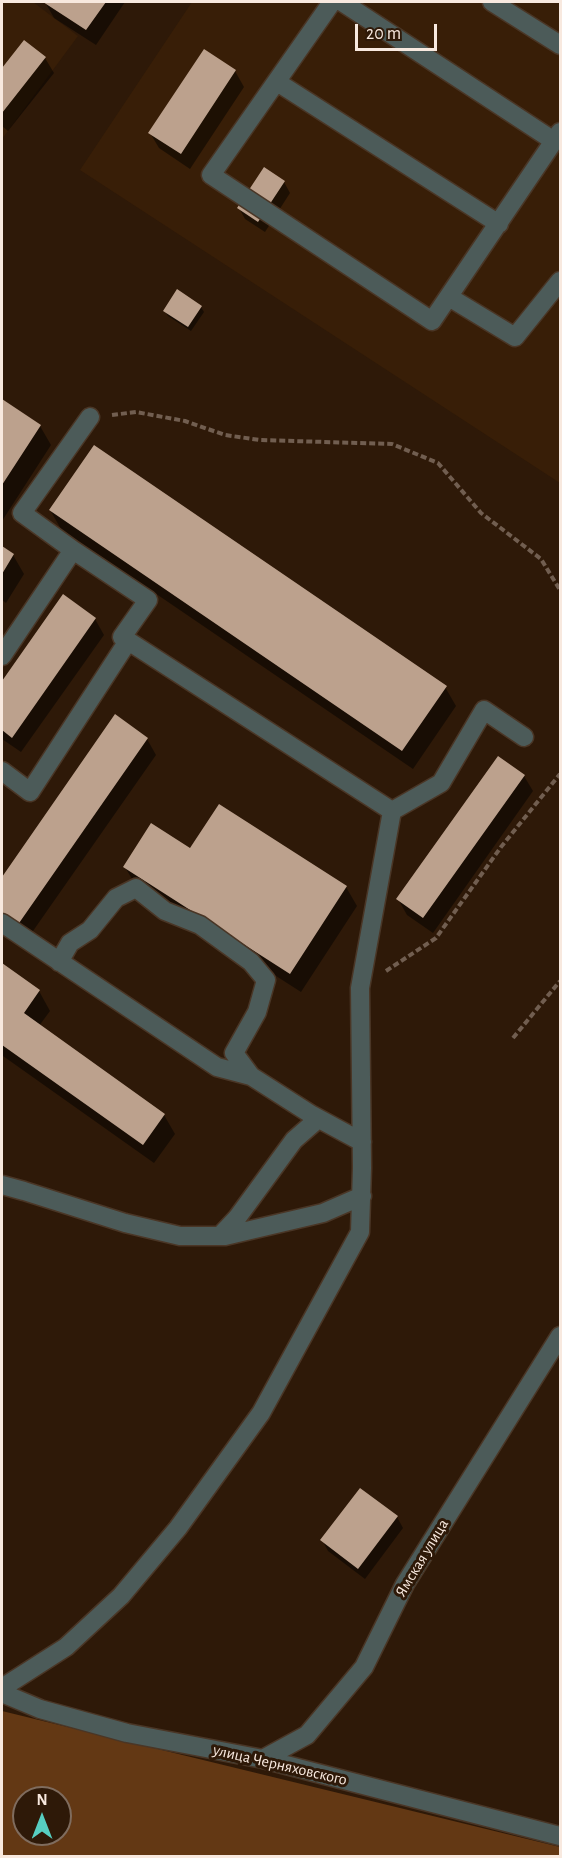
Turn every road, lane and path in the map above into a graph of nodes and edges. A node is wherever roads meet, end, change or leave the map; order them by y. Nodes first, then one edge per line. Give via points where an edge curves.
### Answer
1 (332, 2) edge
2 (342, 2) edge
3 (492, 2) edge
4 (561, 45) edge
5 (277, 82) junction
6 (557, 137) edge
7 (498, 224) junction
8 (561, 281) edge
9 (448, 297) junction
10 (90, 417) joint
11 (73, 550) junction
12 (561, 590) edge
13 (128, 641) junction
14 (2, 656) edge
15 (524, 737) dead end
16 (2, 771) edge
17 (561, 774) edge
18 (392, 810) junction
19 (2, 923) edge
20 (59, 962) junction
21 (561, 981) edge
22 (360, 988) junction
23 (513, 1038) dead end
24 (251, 1076) junction
25 (318, 1119) junction
26 (362, 1142) junction
27 (2, 1185) edge
28 (362, 1196) junction
29 (220, 1236) junction
30 (561, 1335) edge
31 (2, 1690) edge
32 (263, 1759) junction
33 (561, 1836) edge

1 - 5 lane
2 - 6 lane
3 - 4 lane
5 - 7 lane
5 - 9 lane via 211,175 432,321
6 - 7 lane
7 - 9 lane
8 - 9 lane via 515,337
10 - 11 lane via 22,513
10 - 12 path via 136,412 260,440 392,444 438,463 481,513 541,559
11 - 13 lane via 148,600 122,637
11 - 14 lane
13 - 16 lane via 30,792
13 - 18 lane
15 - 18 lane via 484,710 441,783
17 - 22 path via 501,847 436,938
18 - 22 lane
19 - 20 lane
20 - 24 lane via 217,1067
20 - 24 lane via 70,943 90,930 116,897 136,888 165,911 200,925 251,962 266,980 257,1012 234,1053
21 - 23 path
22 - 26 lane
24 - 25 lane
25 - 26 lane
25 - 29 lane via 294,1140
26 - 28 lane
27 - 29 lane via 180,1236
28 - 29 lane via 323,1213
28 - 31 lane via 360,1232 267,1403 178,1528 121,1596 66,1647
30 - 32 lane, Ямская улица via 405,1584 364,1667 307,1735
31 - 32 lane, улица Черняховского via 40,1709 127,1732
32 - 33 lane, улица Черняховского

